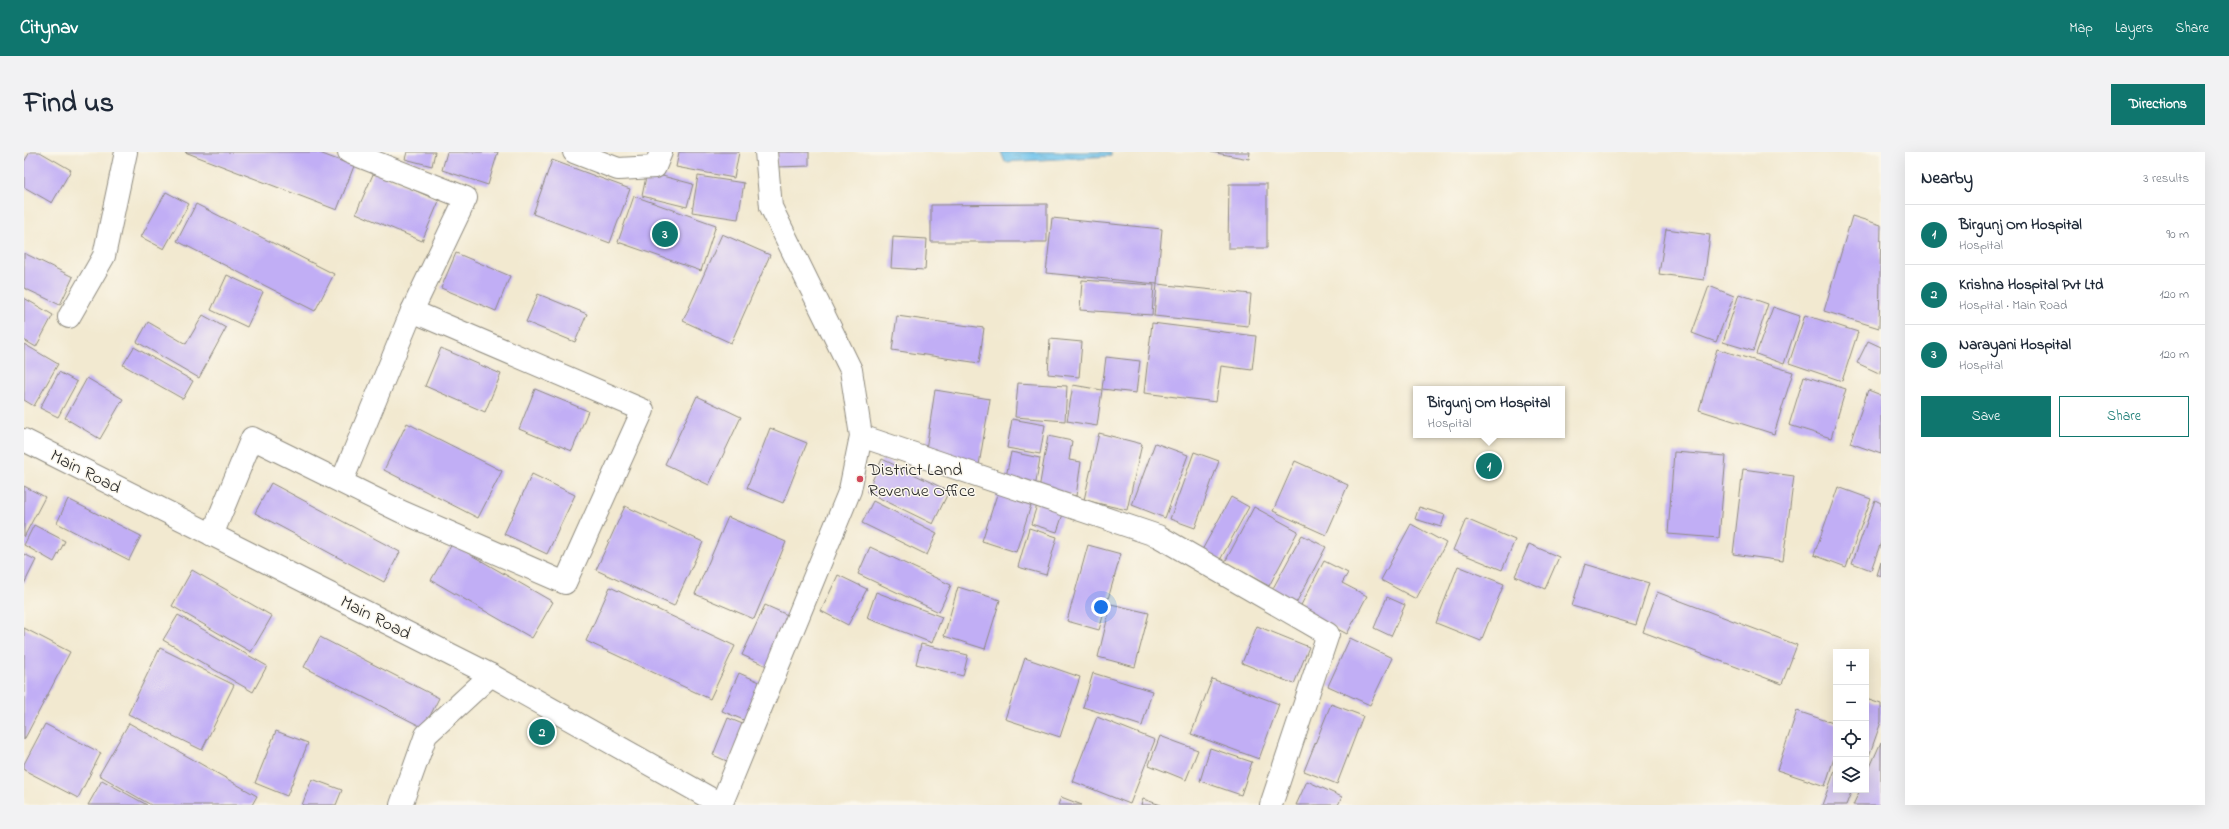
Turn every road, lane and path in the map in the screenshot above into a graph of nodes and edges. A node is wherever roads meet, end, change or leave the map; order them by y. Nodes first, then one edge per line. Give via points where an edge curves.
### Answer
1 (126, 152) edge
2 (349, 152) edge
3 (574, 152) edge
4 (661, 152) edge
5 (766, 152) edge
6 (412, 311) junction
7 (69, 317) dead end
8 (861, 436) junction
9 (24, 440) edge
10 (342, 481) junction
11 (212, 535) junction
12 (491, 675) junction
13 (696, 799) edge
14 (401, 805) edge
15 (721, 805) edge
16 (1271, 805) edge

1 - 7 street via 104,256
2 - 6 street via 466,198
3 - 4 street via 618,169 655,167
5 - 8 street via 771,207 851,370
6 - 10 street
6 - 10 street via 643,410 565,583 400,512
8 - 15 street via 850,490
8 - 16 street via 1158,536 1328,634
9 - 11 street, Main Road
10 - 11 street via 252,438
11 - 12 street, Main Road
12 - 13 street, Main Road
12 - 14 street via 426,735
13 - 15 street, Main Road

